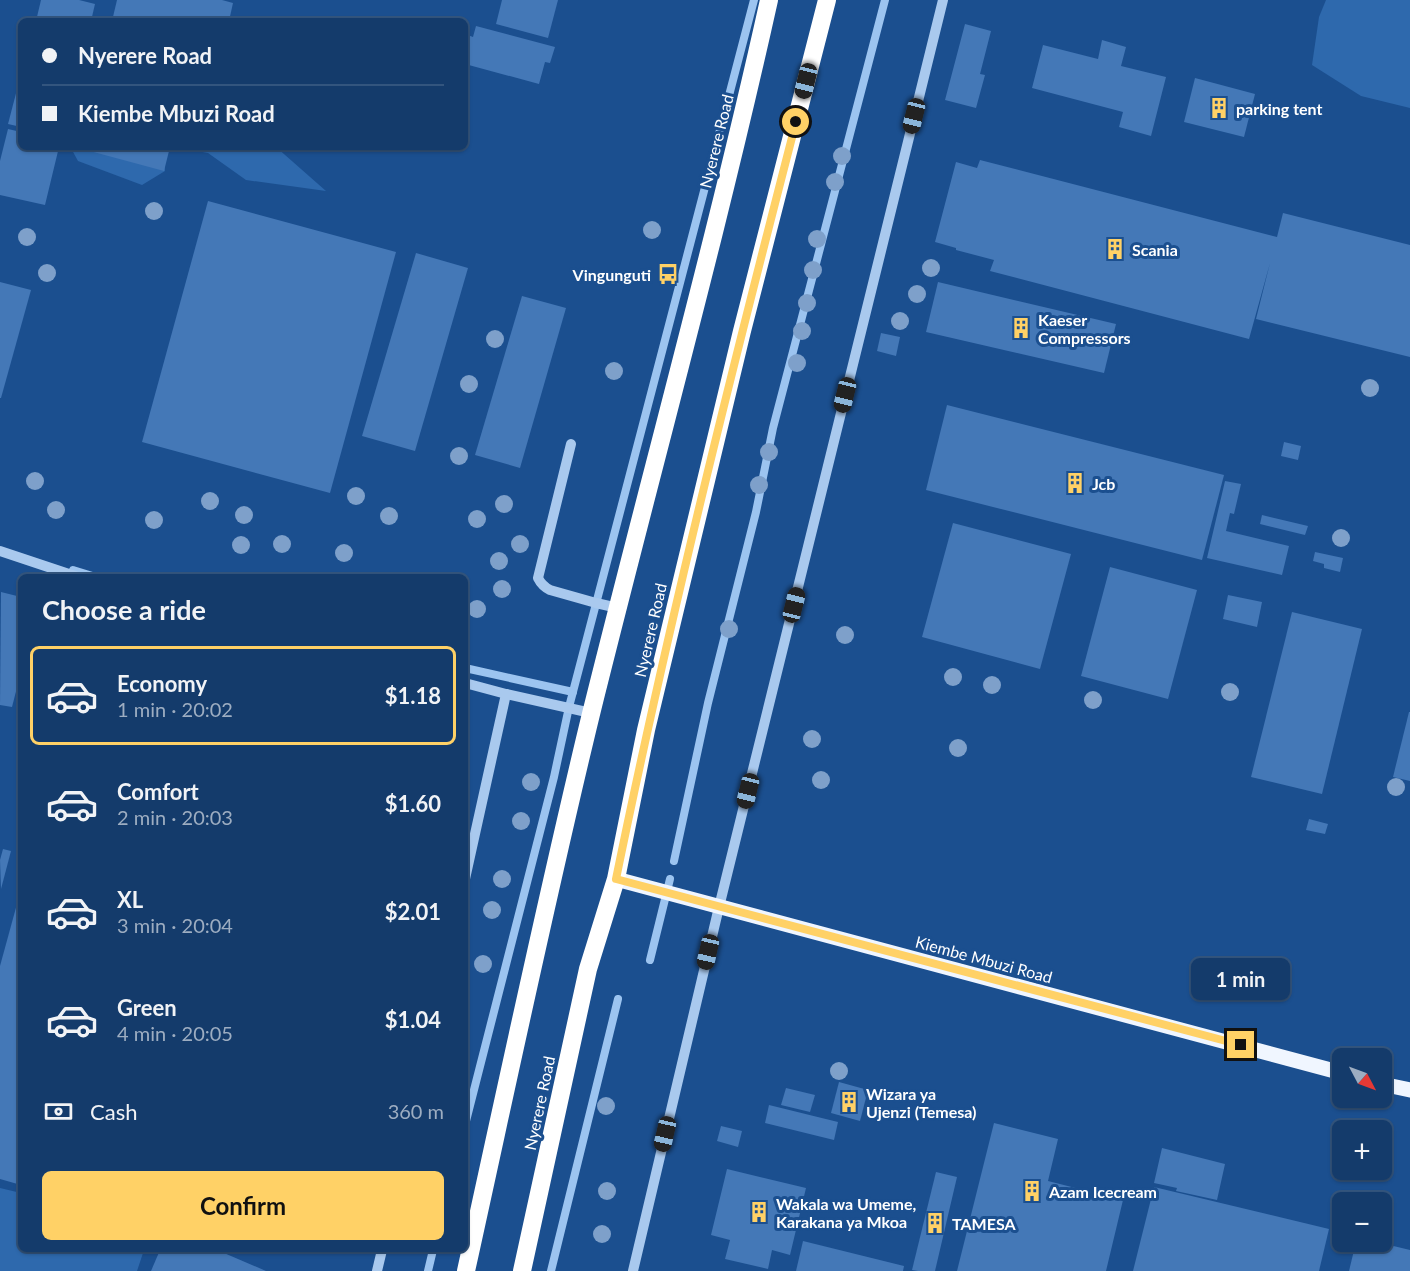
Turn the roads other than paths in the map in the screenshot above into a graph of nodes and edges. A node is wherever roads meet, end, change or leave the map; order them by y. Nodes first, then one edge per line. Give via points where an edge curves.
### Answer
1 (769, 0) edge
2 (827, 0) edge
3 (943, 0) edge
4 (571, 444) dead end
5 (0, 551) edge
6 (69, 574) edge
7 (618, 608) junction
8 (468, 684) edge
9 (506, 694) junction
10 (591, 712) junction
11 (468, 865) edge
12 (616, 879) junction
13 (719, 907) junction
14 (1332, 1070) edge
15 (1392, 1086) edge
16 (1410, 1090) edge
17 (382, 1252) edge
18 (377, 1271) edge
19 (466, 1271) edge
20 (522, 1271) edge
21 (633, 1271) edge

1 - 7 highway, Nyerere Road
2 - 12 highway, Nyerere Road via 736,354 646,730
3 - 13 street
4 - 7 street via 538,578 550,590
5 - 6 street
7 - 10 highway, Nyerere Road
8 - 9 street
9 - 10 street
9 - 11 street
10 - 19 highway, Nyerere Road
12 - 13 main road, Kiembe Mbuzi Road
12 - 20 highway, Nyerere Road via 588,969
13 - 14 main road, Kiembe Mbuzi Road
13 - 21 street
15 - 16 main road
17 - 18 street

